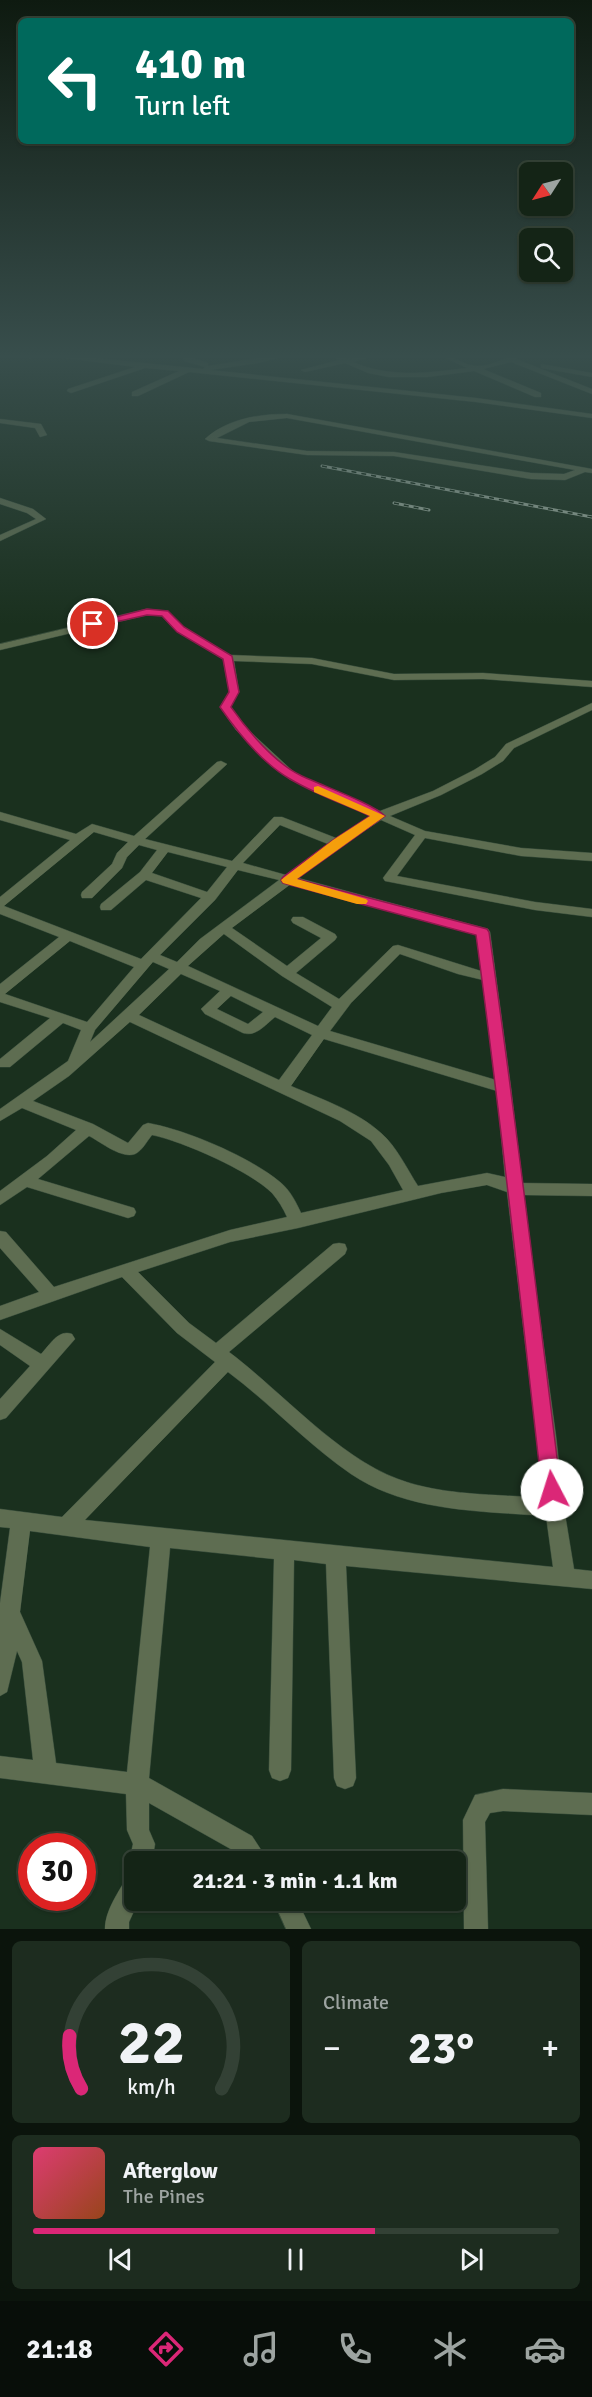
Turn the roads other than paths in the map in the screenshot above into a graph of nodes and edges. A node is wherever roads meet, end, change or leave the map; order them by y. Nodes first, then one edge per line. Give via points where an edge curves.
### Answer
1 (251, 445) edge
2 (446, 445) edge
3 (587, 471) edge
4 (0, 501) edge
5 (16, 506) junction
6 (0, 512) edge
7 (0, 538) edge
8 (0, 647) edge
9 (228, 658) junction
10 (592, 684) edge
11 (592, 706) edge
12 (220, 764) dead end
13 (0, 816) edge
14 (379, 816) junction
15 (422, 834) junction
16 (80, 838) junction
17 (136, 840) junction
18 (337, 843) junction
19 (165, 848) junction
20 (592, 857) edge
21 (236, 864) junction
22 (144, 875) junction
23 (288, 880) junction
24 (87, 895) dead end
25 (210, 897) junction
26 (0, 903) edge
27 (105, 907) dead end
28 (0, 909) edge
29 (592, 913) edge
30 (298, 920) dead end
31 (224, 928) junction
32 (68, 936) junction
33 (148, 961) junction
34 (178, 966) junction
35 (287, 973) junction
36 (490, 977) junction
37 (230, 990) junction
38 (0, 991) edge
39 (0, 997) edge
40 (341, 1006) junction
41 (273, 1011) junction
42 (129, 1016) junction
43 (61, 1017) junction
44 (89, 1028) junction
45 (320, 1033) junction
46 (5, 1063) dead end
47 (73, 1065) junction
48 (282, 1087) junction
49 (504, 1088) junction
50 (7, 1107) edge
51 (87, 1128) junction
52 (26, 1181) junction
53 (516, 1189) junction
54 (592, 1190) edge
55 (414, 1194) junction
56 (0, 1199) edge
57 (128, 1212) dead end
58 (298, 1222) junction
59 (0, 1237) edge
60 (339, 1249) dead end
61 (125, 1269) junction
62 (50, 1294) junction
63 (0, 1312) edge
64 (0, 1336) edge
65 (66, 1340) dead end
66 (221, 1357) junction
67 (43, 1365) junction
68 (0, 1412) edge
69 (554, 1508) junction
70 (10, 1520) edge
71 (67, 1526) junction
72 (161, 1538) junction
73 (284, 1549) junction
74 (336, 1555) junction
75 (565, 1577) junction
76 (592, 1580) edge
77 (10, 1616) junction
78 (0, 1685) edge
79 (0, 1767) edge
80 (280, 1770) dead end
81 (46, 1773) junction
82 (345, 1778) dead end
83 (137, 1784) junction
84 (592, 1804) edge
85 (142, 1851) edge
86 (249, 1851) edge
87 (124, 1906) edge
88 (290, 1911) edge
89 (117, 1929) edge
90 (299, 1929) edge
91 (476, 1929) edge

1 - 3 street via 307,453 394,454 531,476 565,477
2 - 3 street
4 - 5 street
5 - 6 street
5 - 7 street via 42,519
8 - 9 street via 147,612 165,613 180,629
9 - 10 street via 312,661 394,678 483,676
9 - 14 street via 234,692 225,707 240,728 293,777
11 - 14 street via 510,746 499,759 478,772
12 - 17 street
13 - 16 street
14 - 15 street
14 - 18 street
15 - 20 street via 521,852
15 - 29 street via 389,878
16 - 17 street via 92,828
16 - 26 street
17 - 19 street
17 - 24 street via 118,865
18 - 21 street via 278,820
18 - 23 street
19 - 21 street
19 - 22 street
21 - 23 street
21 - 25 street
22 - 25 street
22 - 27 street
23 - 31 street
23 - 36 street via 483,932
25 - 33 street
28 - 32 street
30 - 35 street via 330,937
31 - 34 street
31 - 35 street
32 - 33 street
32 - 38 street
33 - 34 street
33 - 44 street
34 - 37 street
34 - 42 street
35 - 40 street
36 - 40 street via 398,949
36 - 49 street
37 - 41 street
37 - 41 street via 208,1009 248,1030
39 - 43 street
40 - 45 street
41 - 45 street
42 - 47 street
42 - 48 street
43 - 44 street
43 - 46 street
44 - 47 street
45 - 48 street via 306,1060
45 - 49 street
47 - 50 street
48 - 55 street via 345,1117 376,1137
49 - 53 street
50 - 51 street
51 - 52 street
51 - 58 street via 126,1149 132,1149 148,1129 184,1138 274,1186
52 - 56 street
52 - 57 street
53 - 54 street
53 - 55 street via 487,1179
53 - 69 street
55 - 58 street
58 - 61 street via 230,1236
59 - 62 street
60 - 66 street
61 - 62 street
61 - 66 street via 183,1328
62 - 63 street
64 - 67 street
65 - 67 street
66 - 69 street via 359,1469 395,1487 447,1499
66 - 71 street
67 - 68 street
69 - 75 street
70 - 71 street
70 - 77 street via 21,1541 13,1572
71 - 72 street
72 - 73 street
72 - 83 street
73 - 74 street
73 - 80 street
74 - 75 street
74 - 82 street
75 - 76 street
77 - 78 street
77 - 81 street via 32,1661
79 - 81 street
81 - 83 street
83 - 85 street
83 - 86 street via 244,1844
84 - 91 street via 502,1800 483,1803 474,1820
87 - 89 street
88 - 90 street

